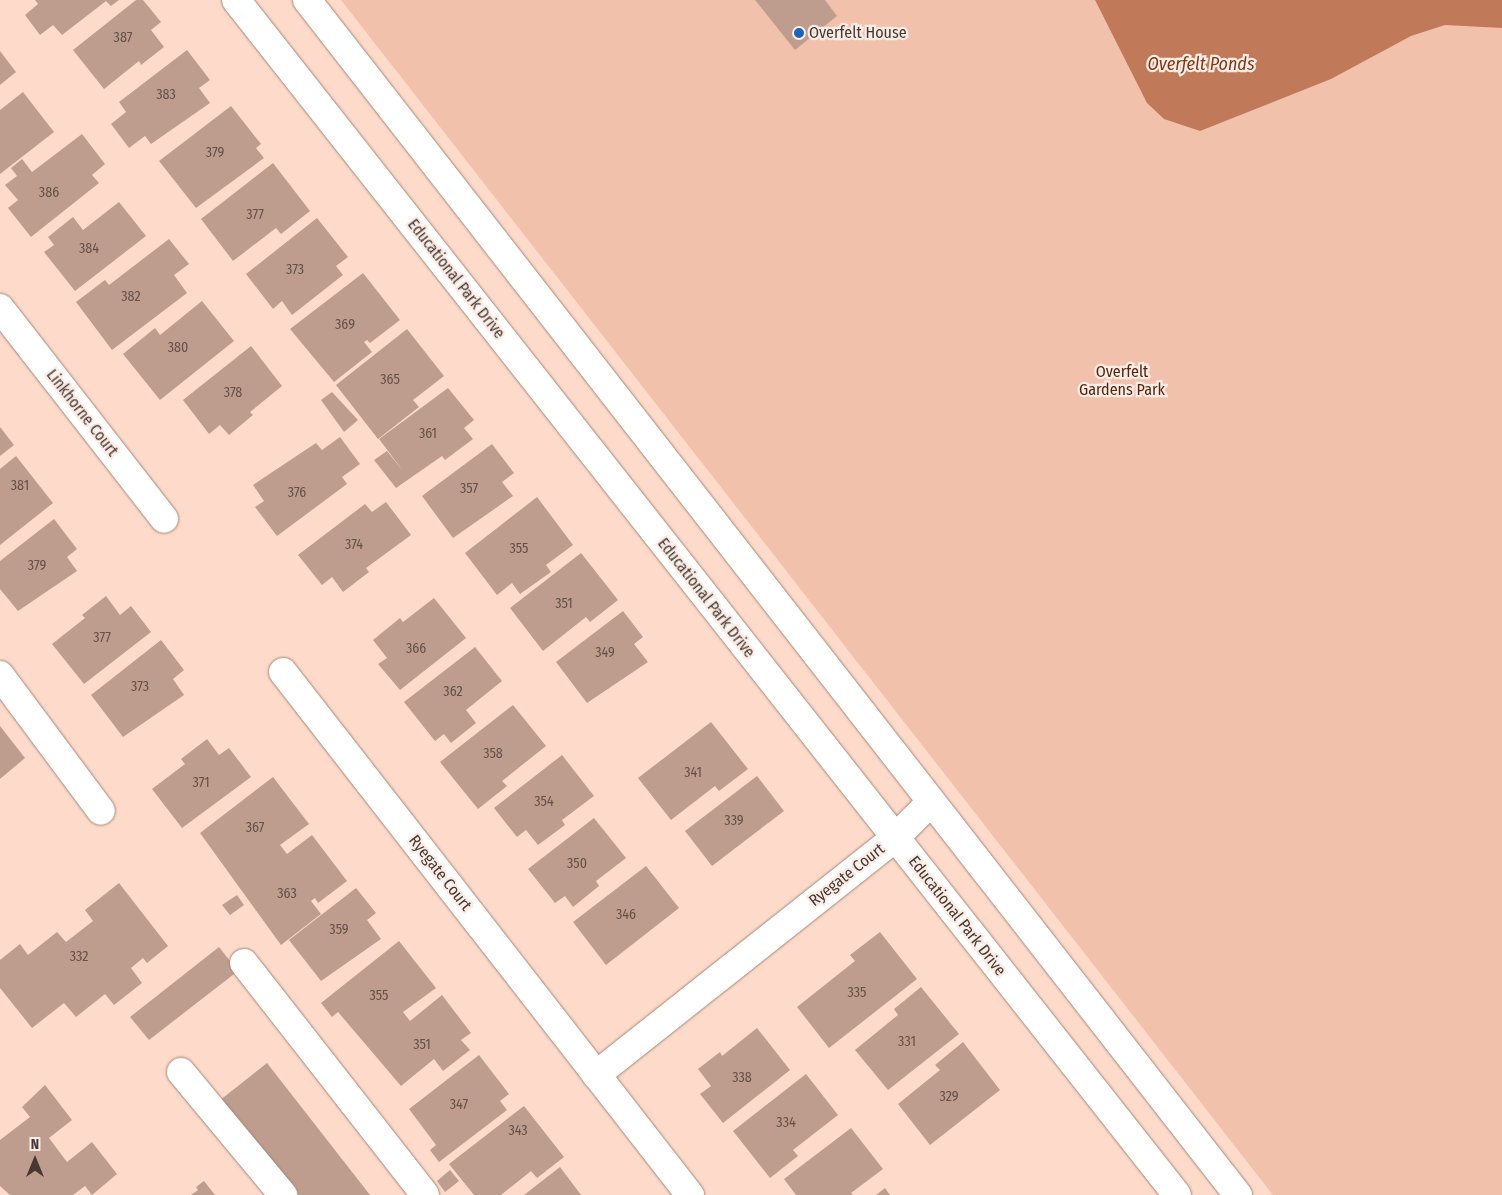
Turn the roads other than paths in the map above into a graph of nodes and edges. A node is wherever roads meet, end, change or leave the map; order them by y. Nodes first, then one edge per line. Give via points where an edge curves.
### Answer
1 (236, 0) edge
2 (307, 0) edge
3 (0, 308) edge
4 (164, 519) dead end
5 (283, 672) dead end
6 (0, 674) edge
7 (931, 802) junction
8 (101, 811) dead end
9 (895, 838) junction
10 (244, 963) dead end
11 (181, 1072) dead end
12 (596, 1075) junction
13 (283, 1195) edge
14 (425, 1195) edge
15 (690, 1195) edge
16 (1177, 1195) edge
17 (1238, 1195) edge

1 - 9 street, Educational Park Drive
2 - 7 street
3 - 4 street, Linkhorne Court
5 - 12 street, Ryegate Court
6 - 8 street
7 - 9 street, Ryegate Court
7 - 17 street
9 - 12 street, Ryegate Court
9 - 16 street, Educational Park Drive
10 - 14 street
11 - 13 street
12 - 15 street, Ryegate Court

